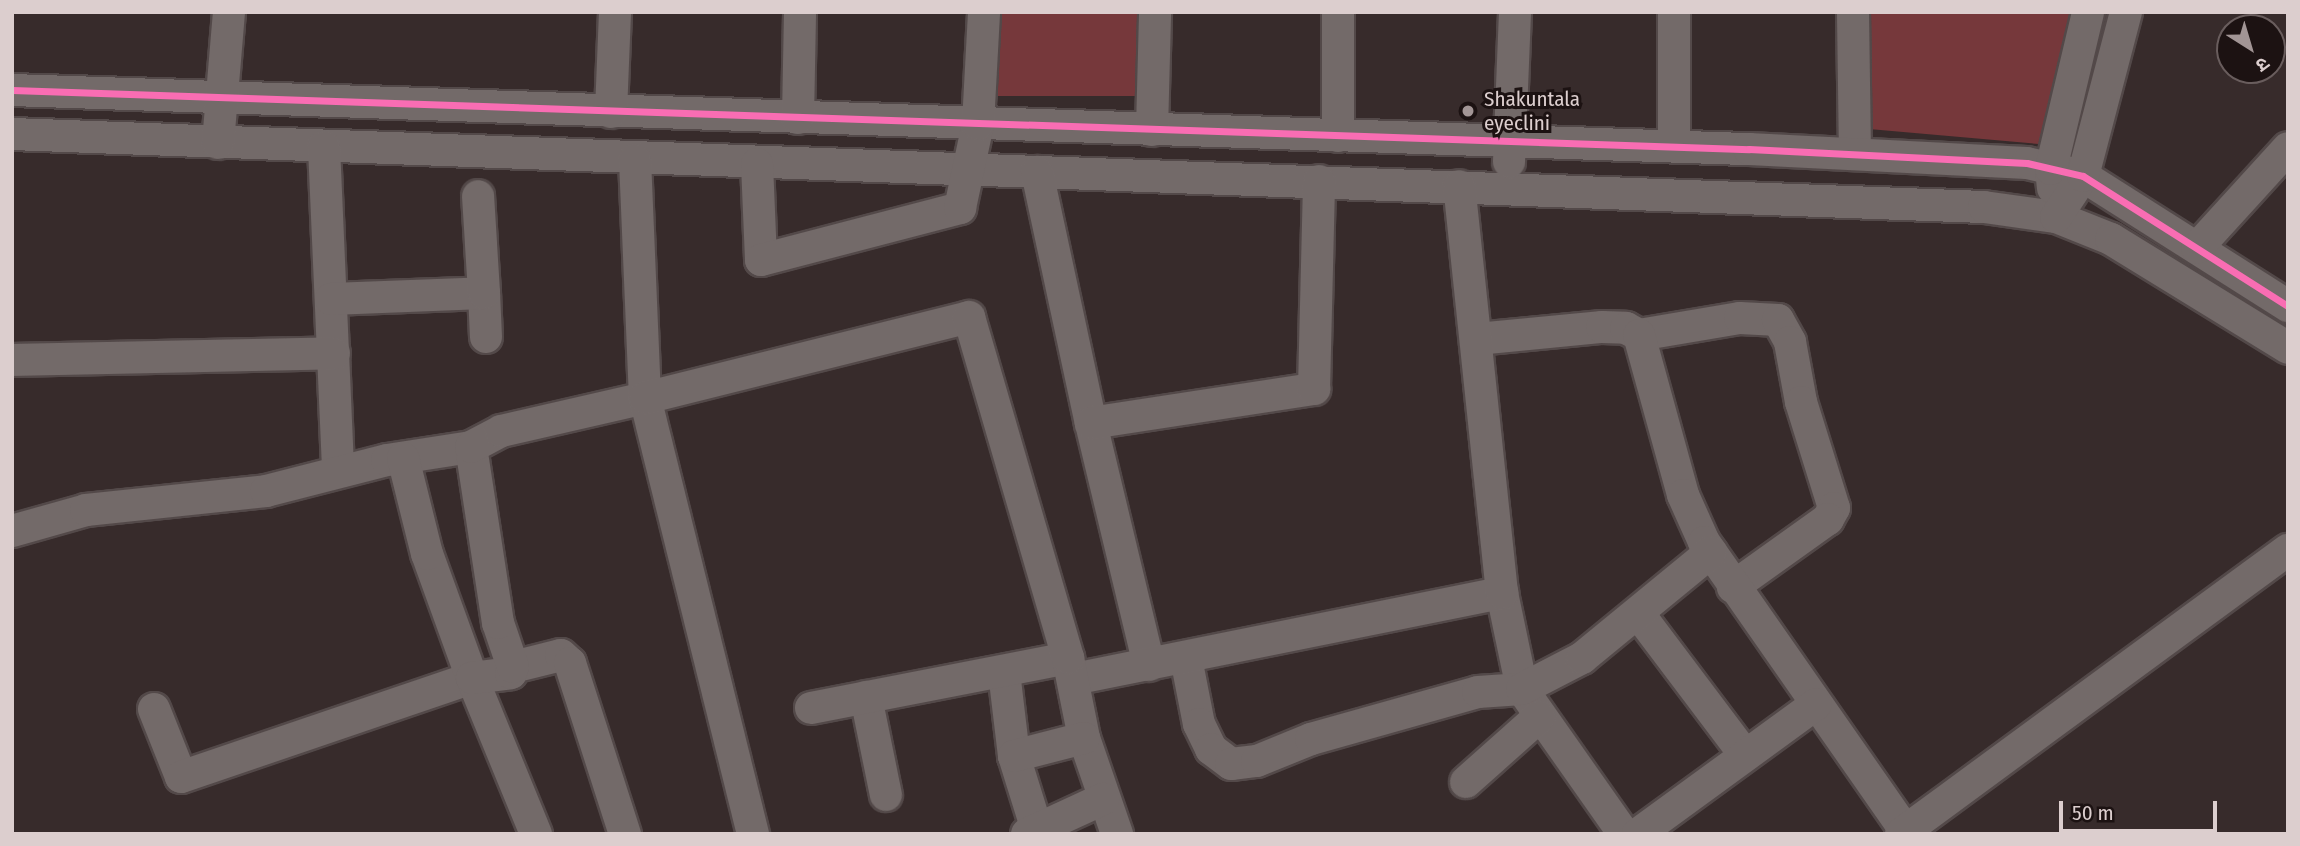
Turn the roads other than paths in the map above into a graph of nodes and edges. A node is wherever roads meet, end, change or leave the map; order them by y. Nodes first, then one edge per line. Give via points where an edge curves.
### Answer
1 (229, 12) edge
2 (800, 12) edge
3 (984, 12) edge
4 (1155, 12) edge
5 (1338, 12) edge
6 (1515, 12) edge
7 (1674, 12) edge
8 (1853, 12) edge
9 (2088, 12) edge
10 (2126, 12) edge
11 (606, 14) edge
12 (12, 90) edge
13 (221, 98) junction
14 (611, 113) junction
15 (798, 118) junction
16 (978, 124) junction
17 (1152, 130) junction
18 (12, 134) edge
19 (1338, 136) junction
20 (1510, 141) junction
21 (218, 143) junction
22 (1674, 146) junction
23 (324, 148) junction
24 (2288, 148) edge
25 (1856, 154) junction
26 (635, 160) junction
27 (757, 164) junction
28 (2051, 169) junction
29 (970, 170) junction
30 (1037, 172) junction
31 (2083, 176) junction
32 (1319, 181) junction
33 (1459, 186) junction
34 (1508, 188) junction
35 (478, 196) dead end
36 (2056, 217) junction
37 (2197, 248) junction
38 (484, 293) junction
39 (331, 299) junction
40 (2288, 306) edge
41 (1639, 335) junction
42 (486, 337) dead end
43 (1477, 339) junction
44 (2288, 348) edge
45 (334, 353) junction
46 (12, 360) edge
47 (645, 398) junction
48 (1091, 423) junction
49 (471, 447) junction
50 (403, 457) junction
51 (338, 470) junction
52 (12, 531) edge
53 (2288, 551) edge
54 (1711, 552) junction
55 (1733, 587) junction
56 (1502, 593) junction
57 (1638, 613) junction
58 (1186, 658) junction
59 (1149, 664) junction
60 (513, 667) junction
61 (1071, 669) junction
62 (1004, 672) junction
63 (471, 678) junction
64 (1522, 689) junction
65 (866, 697) junction
66 (1816, 704) junction
67 (811, 708) dead end
68 (154, 709) dead end
69 (1539, 717) junction
70 (1084, 738) junction
71 (1745, 755) junction
72 (1014, 756) junction
73 (1466, 782) dead end
74 (886, 795) dead end
75 (1103, 799) junction
76 (1032, 832) edge
77 (1903, 832) edge
78 (536, 834) edge
79 (625, 834) edge
80 (753, 834) edge
81 (1117, 834) edge
82 (1623, 834) edge
83 (1638, 834) edge

1 - 13 street
2 - 15 street
3 - 16 street
4 - 17 street
5 - 19 street
6 - 20 street
7 - 22 street
8 - 25 street
9 - 28 street
10 - 31 street
11 - 14 street
12 - 13 street
13 - 14 street
13 - 21 street
14 - 15 street
15 - 16 street
16 - 17 street
16 - 29 street
17 - 19 street
18 - 21 street
19 - 20 street
20 - 22 street
20 - 34 street
21 - 23 street
22 - 25 street
23 - 26 street
23 - 39 street
24 - 37 street
25 - 28 street via 2027,163
26 - 27 street
26 - 47 street
27 - 29 street
27 - 29 street via 761,260 960,208
28 - 31 street
28 - 36 street
29 - 30 street
30 - 32 street
30 - 48 street
31 - 36 street
31 - 37 street
32 - 33 street
32 - 48 street via 1314,389
33 - 34 street
33 - 43 street
34 - 36 street via 1984,207
35 - 38 street
36 - 44 street via 2111,239
37 - 40 street
38 - 39 street
38 - 42 street
39 - 45 street
41 - 43 street via 1626,328 1602,327
41 - 54 street via 1683,495
41 - 55 street via 1740,318 1778,320 1790,342 1801,402 1834,508 1828,519
43 - 56 street
45 - 46 street
45 - 51 street
47 - 49 street via 501,431
47 - 61 street via 969,317
47 - 80 street
48 - 59 street
49 - 50 street
49 - 60 street via 498,623
50 - 51 street
50 - 63 street via 428,554
51 - 52 street via 266,491 86,510
53 - 77 street
54 - 55 street
54 - 57 street
55 - 66 street
56 - 58 street
56 - 64 street
57 - 64 street via 1582,658
57 - 71 street
58 - 59 street
58 - 64 street via 1199,724 1211,749 1231,764 1257,761 1311,739 1478,692
59 - 61 street
60 - 63 street via 511,673
60 - 79 street via 561,655 570,663
61 - 62 street
61 - 70 street
62 - 65 street
62 - 72 street
63 - 68 street via 181,776
63 - 78 street
64 - 69 street
65 - 67 street
65 - 74 street
66 - 71 street
66 - 77 street
69 - 73 street
69 - 82 street
70 - 72 street
70 - 75 street
71 - 83 street
72 - 76 street
75 - 76 street
75 - 81 street

